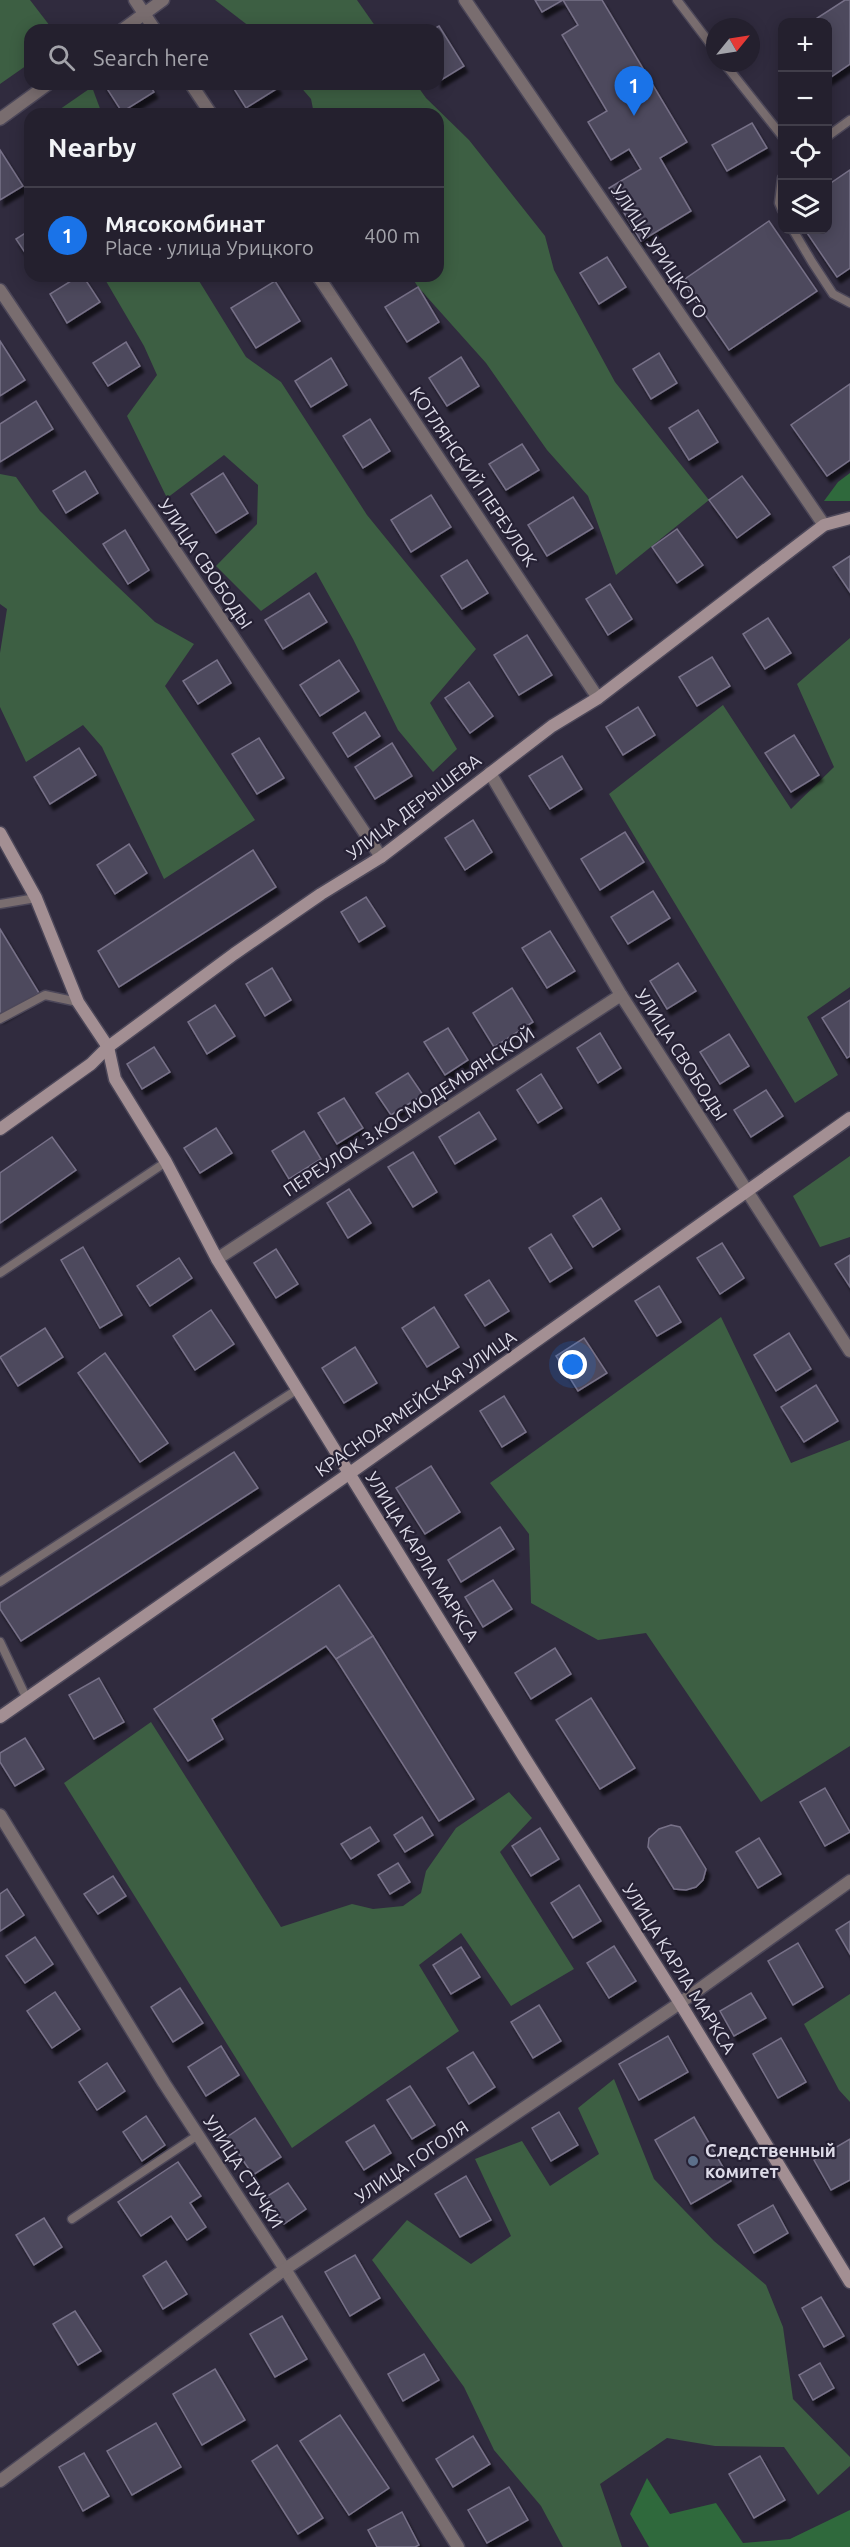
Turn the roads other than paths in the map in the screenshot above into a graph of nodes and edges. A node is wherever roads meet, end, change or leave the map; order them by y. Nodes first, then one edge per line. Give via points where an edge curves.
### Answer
1 (135, 0) edge
2 (163, 0) edge
3 (465, 0) edge
4 (677, 0) edge
5 (144, 14) junction
6 (130, 24) edge
7 (151, 24) edge
8 (706, 38) edge
9 (731, 72) edge
10 (40, 90) edge
11 (195, 90) edge
12 (207, 108) edge
13 (0, 119) edge
14 (850, 120) edge
15 (778, 130) edge
16 (832, 133) edge
17 (795, 234) edge
18 (322, 282) edge
19 (0, 290) edge
20 (850, 303) edge
21 (850, 518) edge
22 (824, 525) junction
23 (598, 698) junction
24 (490, 773) junction
25 (0, 833) edge
26 (381, 857) junction
27 (36, 898) junction
28 (0, 904) edge
29 (621, 995) junction
30 (78, 1002) junction
31 (0, 1019) edge
32 (108, 1047) junction
33 (850, 1118) edge
34 (0, 1129) edge
35 (166, 1161) junction
36 (747, 1189) junction
37 (217, 1259) junction
38 (0, 1273) edge
39 (850, 1351) edge
40 (298, 1389) junction
41 (350, 1473) junction
42 (0, 1582) edge
43 (0, 1641) edge
44 (27, 1699) junction
45 (0, 1717) edge
46 (0, 1815) edge
47 (850, 1881) edge
48 (680, 2003) junction
49 (198, 2135) junction
50 (72, 2219) dead end
51 (285, 2270) junction
52 (850, 2282) edge
53 (0, 2481) edge
54 (458, 2547) edge

1 - 5 street
2 - 5 street
3 - 22 street, УЛИЦА УРИЦКОГО
4 - 8 lane
5 - 6 street
5 - 7 street
9 - 15 lane
10 - 13 street
11 - 12 street
14 - 16 lane
17 - 20 lane via 833,294
18 - 23 street, КОТЛЯНСКИЙ ПЕРЕУЛОК
19 - 26 street, УЛИЦА СВОБОДЫ
21 - 22 street, УЛИЦА ДЕРЫШЕВА
22 - 23 street, УЛИЦА ДЕРЫШЕВА
23 - 24 street, УЛИЦА ДЕРЫШЕВА via 552,726
24 - 26 street, УЛИЦА ДЕРЫШЕВА
24 - 29 street, УЛИЦА СВОБОДЫ
25 - 27 street, УЛИЦА КАРЛА МАРКСА
26 - 32 street, УЛИЦА ДЕРЫШЕВА via 234,954
27 - 28 lane
27 - 30 street, УЛИЦА КАРЛА МАРКСА
29 - 36 street, УЛИЦА СВОБОДЫ
29 - 37 street, ПЕРЕУЛОК З.КОСМОДЕМЬЯНСКОЙ
30 - 31 lane via 45,995
30 - 32 street, УЛИЦА КАРЛА МАРКСА
32 - 34 street, УЛИЦА ДЕРЫШЕВА via 91,1064
32 - 35 street, УЛИЦА КАРЛА МАРКСА via 115,1080
33 - 36 street, КРАСНОАРМЕЙСКАЯ УЛИЦА
35 - 37 street, УЛИЦА КАРЛА МАРКСА
35 - 38 lane
36 - 39 street, УЛИЦА СВОБОДЫ
36 - 41 street, КРАСНОАРМЕЙСКАЯ УЛИЦА
37 - 40 street, УЛИЦА КАРЛА МАРКСА
40 - 41 street, УЛИЦА КАРЛА МАРКСА
40 - 42 lane
41 - 44 street, КРАСНОАРМЕЙСКАЯ УЛИЦА
41 - 48 street, УЛИЦА КАРЛА МАРКСА
43 - 44 lane
44 - 45 street, КРАСНОАРМЕЙСКАЯ УЛИЦА
46 - 49 street, УЛИЦА СТУЧКИ
47 - 48 street, УЛИЦА ГОГОЛЯ
48 - 51 street, УЛИЦА ГОГОЛЯ
48 - 52 street, УЛИЦА КАРЛА МАРКСА
49 - 50 lane
49 - 51 street, УЛИЦА СТУЧКИ
51 - 53 street, УЛИЦА ГОГОЛЯ
51 - 54 street, УЛИЦА СТУЧКИ

